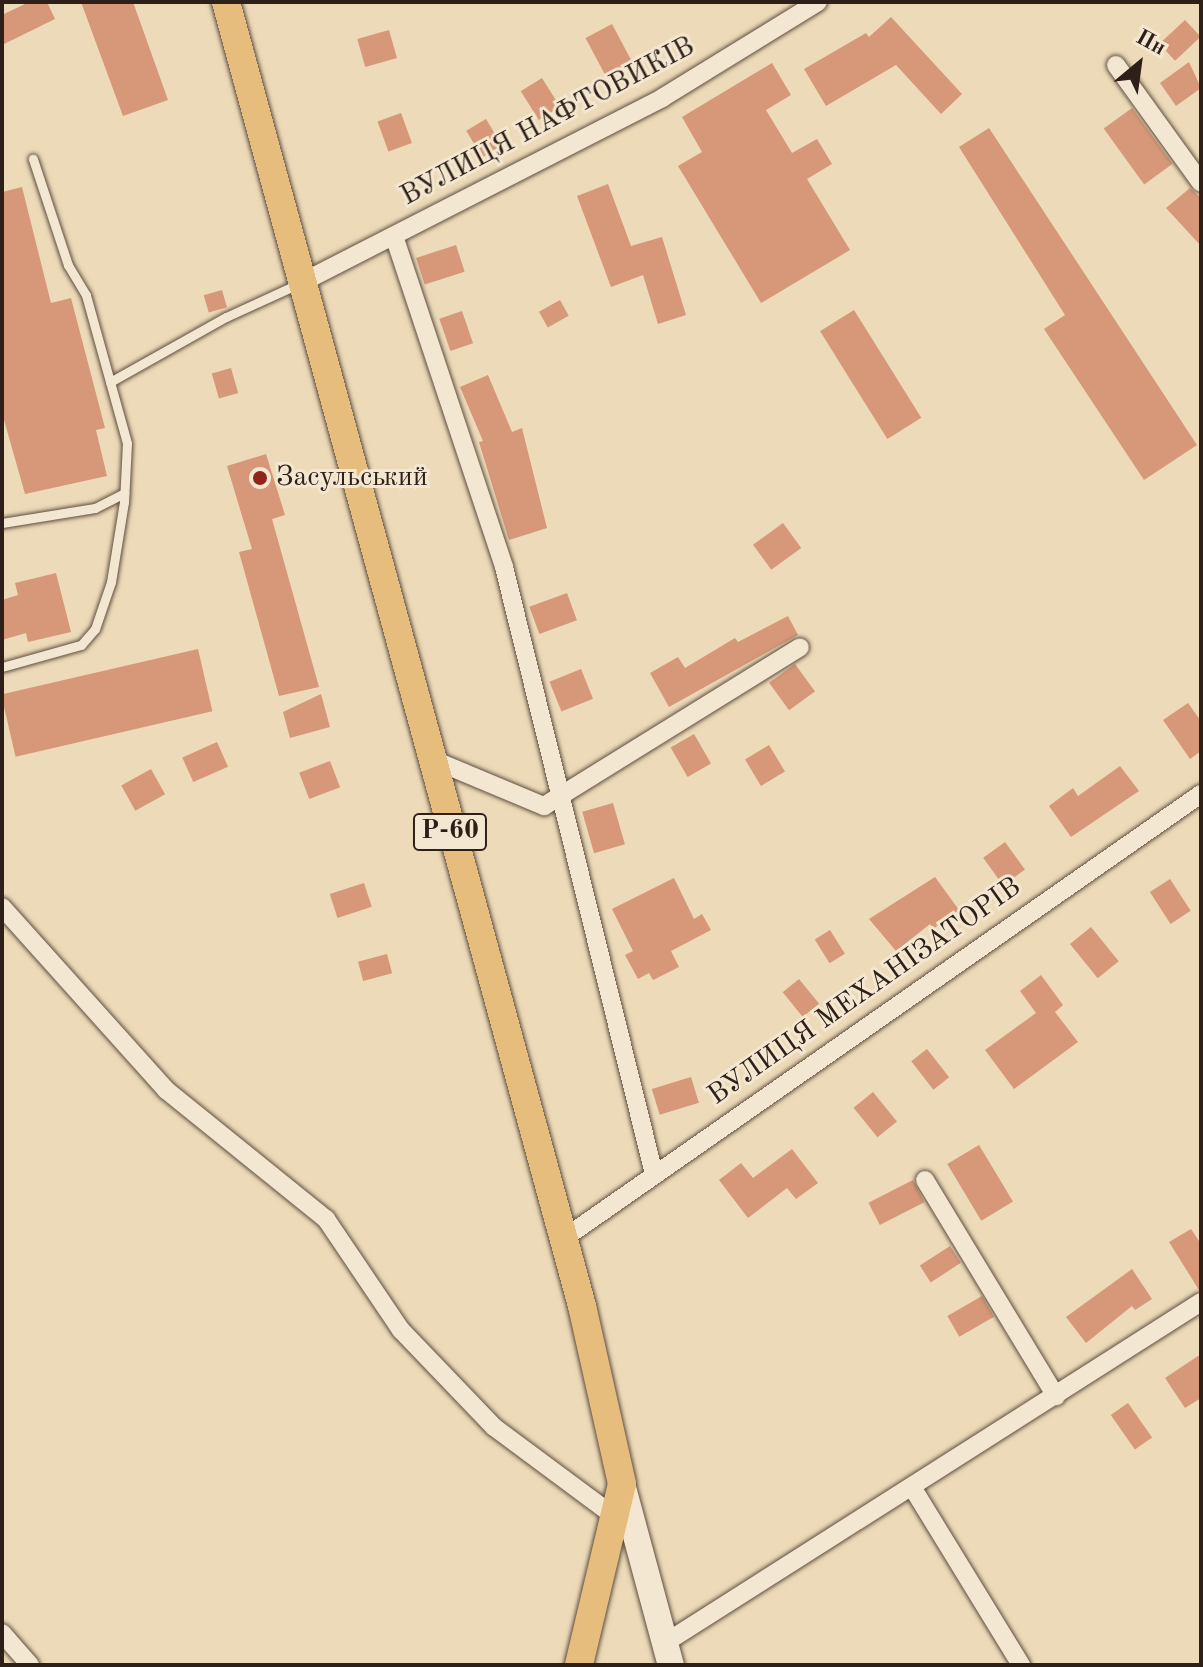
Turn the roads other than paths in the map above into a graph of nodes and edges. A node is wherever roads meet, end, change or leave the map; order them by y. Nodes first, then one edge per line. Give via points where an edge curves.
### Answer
1 (226, 2) edge
2 (818, 2) edge
3 (1116, 65) dead end
4 (33, 159) dead end
5 (1201, 183) edge
6 (394, 236) junction
7 (301, 283) junction
8 (110, 382) junction
9 (124, 493) junction
10 (2, 523) edge
11 (800, 647) dead end
12 (2, 667) edge
13 (429, 758) junction
14 (563, 794) junction
15 (1201, 794) edge
16 (2, 907) edge
17 (654, 1174) junction
18 (925, 1180) dead end
19 (563, 1239) junction
20 (1198, 1312) edge
21 (1056, 1396) junction
22 (622, 1484) junction
23 (912, 1487) junction
24 (615, 1517) junction
25 (2, 1633) edge
26 (668, 1654) edge
27 (30, 1665) edge
28 (579, 1665) edge
29 (1021, 1665) edge

1 - 7 main road, Р-60
2 - 6 street, ВУЛИЦЯ НАФТОВИКІВ via 662,98
3 - 5 street
4 - 8 lane via 68,265 86,295
6 - 7 street, ВУЛИЦЯ НАФТОВИКІВ
6 - 14 street via 504,567
7 - 8 lane via 226,317
7 - 13 main road, Р-60
8 - 9 lane via 127,443
9 - 10 lane via 95,508
9 - 12 lane via 111,582 95,629 81,645
11 - 14 street
13 - 14 street via 544,806
13 - 19 main road, Р-60
14 - 17 street
15 - 17 street, ВУЛИЦЯ МЕХАНІЗАТОРІВ
16 - 24 street via 166,1090 326,1219 401,1330 494,1427
17 - 19 street, ВУЛИЦЯ МЕХАНІЗАТОРІВ
18 - 21 street
19 - 22 main road, Р-60
20 - 21 street
21 - 23 street
22 - 24 main road, Р-60
22 - 26 main road
23 - 26 street
23 - 29 street
24 - 28 main road, Р-60
25 - 27 street

